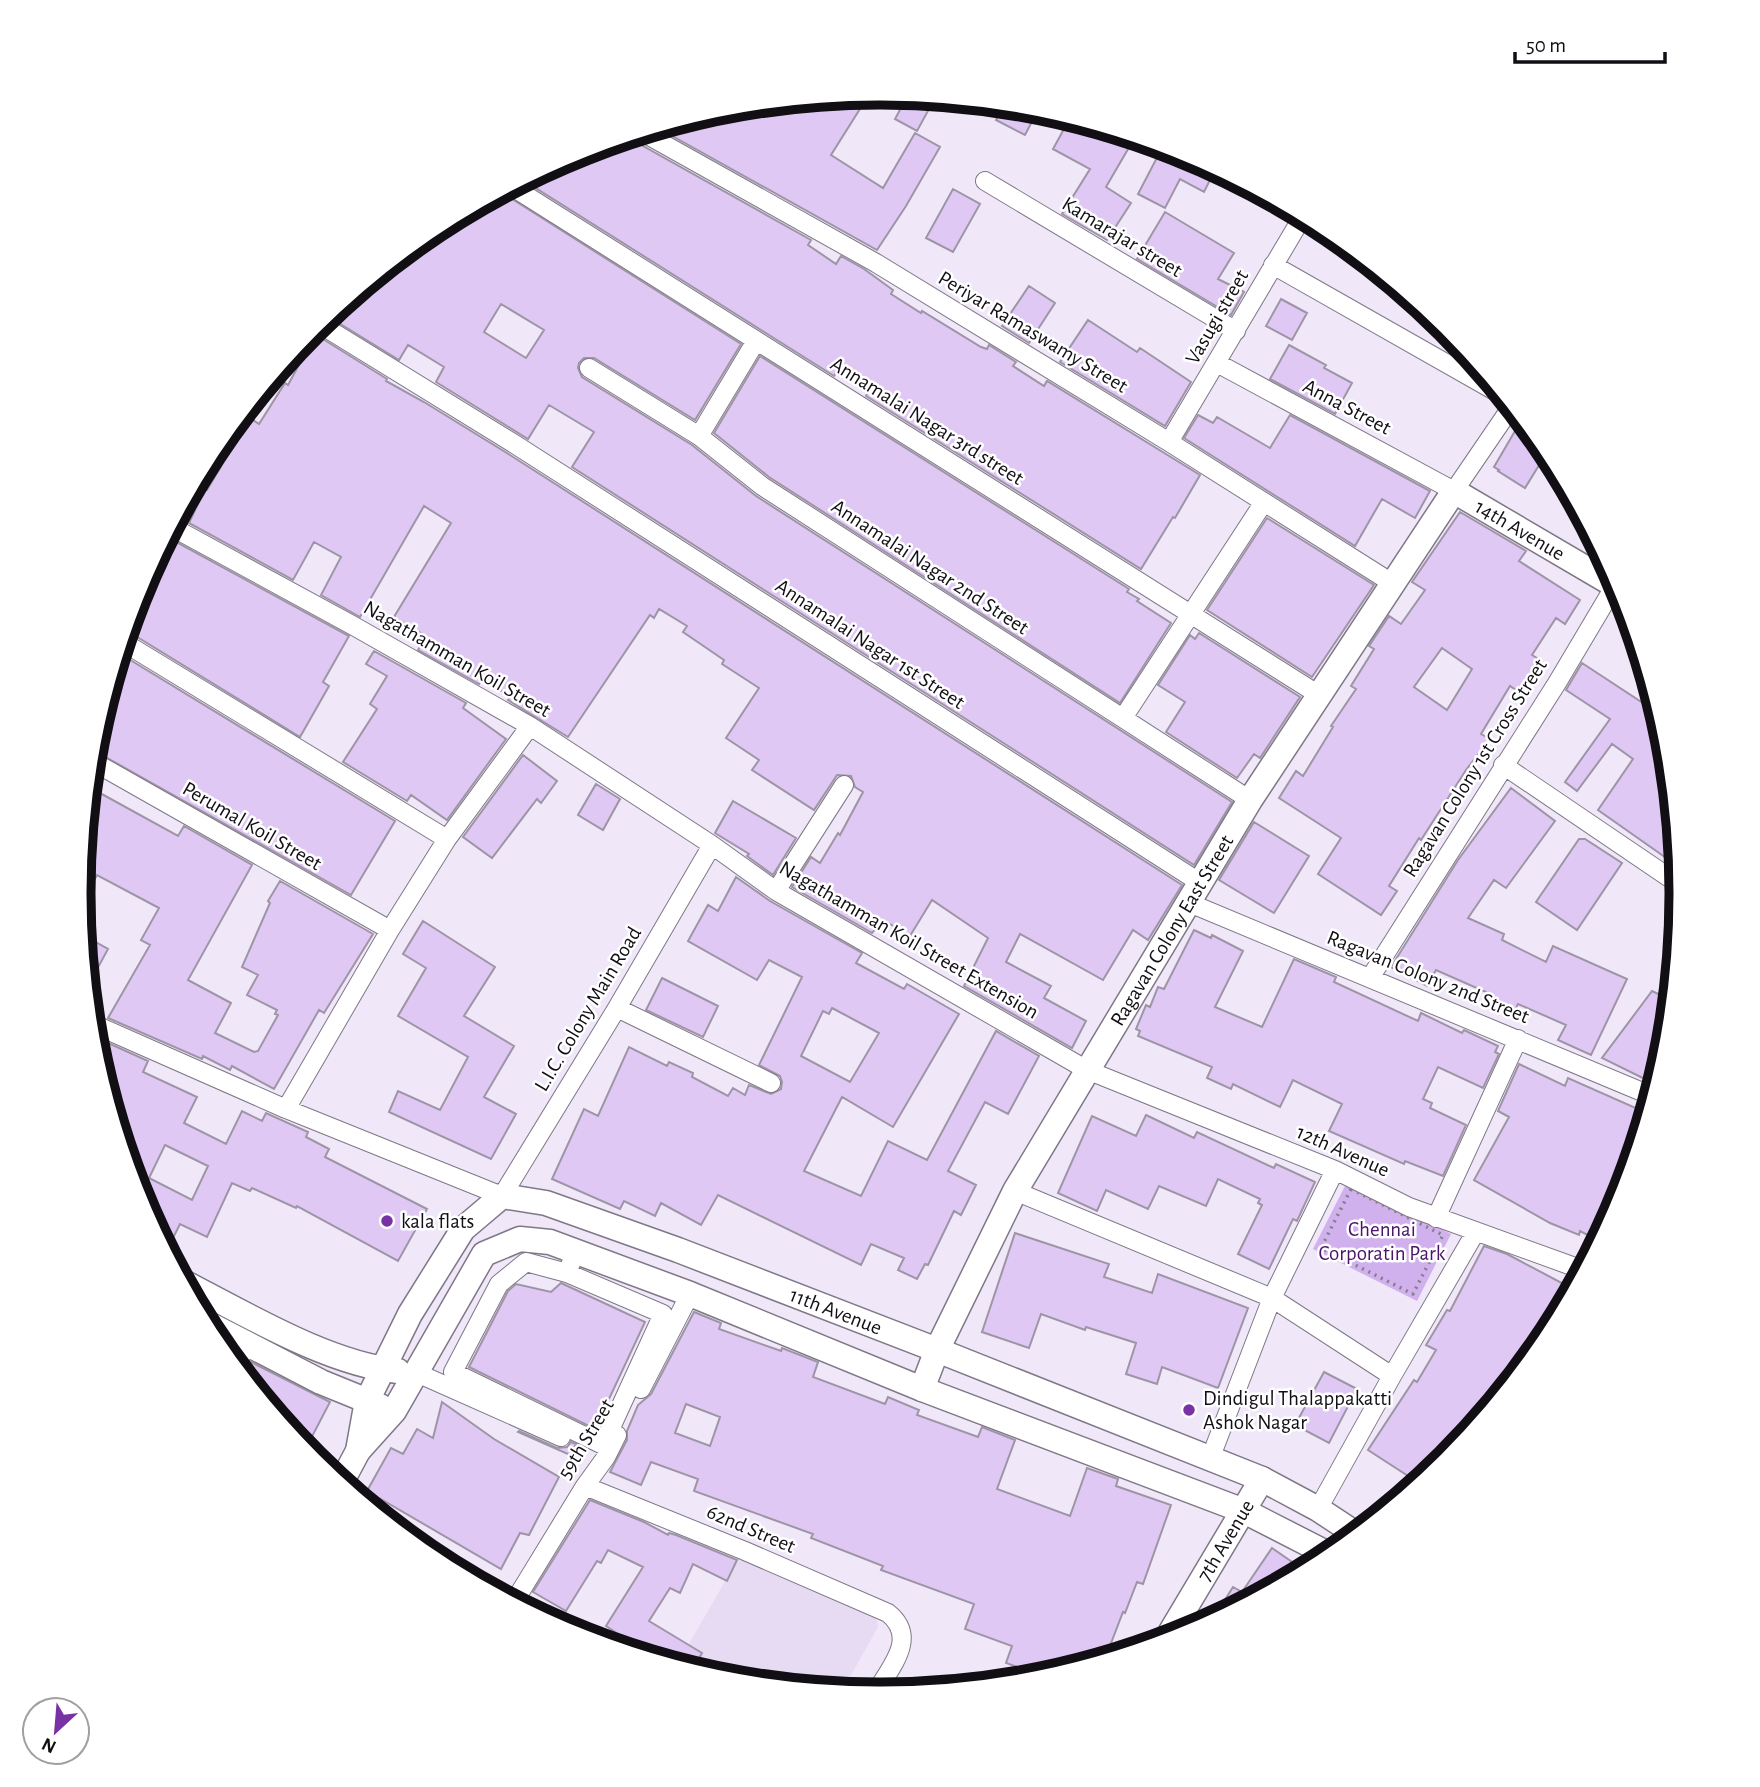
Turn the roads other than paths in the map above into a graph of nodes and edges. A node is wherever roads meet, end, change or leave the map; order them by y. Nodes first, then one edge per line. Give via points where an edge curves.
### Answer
1 (653, 138) edge
2 (985, 181) dead end
3 (519, 192) edge
4 (1298, 225) edge
5 (1273, 265) junction
6 (329, 330) edge
7 (1236, 331) junction
8 (756, 341) junction
9 (1217, 363) junction
10 (589, 369) dead end
11 (1482, 383) edge
12 (1507, 414) edge
13 (699, 436) junction
14 (1169, 442) junction
15 (1454, 491) junction
16 (1264, 502) junction
17 (180, 531) edge
18 (1602, 576) edge
19 (1392, 583) junction
20 (1611, 597) edge
21 (1190, 612) junction
22 (131, 647) edge
23 (1319, 695) junction
24 (1123, 718) junction
25 (530, 726) junction
26 (1503, 765) junction
27 (102, 767) edge
28 (844, 785) dead end
29 (1250, 800) junction
30 (447, 839) junction
31 (712, 845) junction
32 (1668, 877) edge
33 (776, 891) junction
34 (1193, 892) junction
35 (390, 930) junction
36 (1370, 978) junction
37 (617, 1008) junction
38 (103, 1028) edge
39 (1518, 1039) junction
40 (1087, 1070) junction
41 (771, 1083) dead end
42 (1643, 1092) edge
43 (286, 1109) junction
44 (1335, 1170) junction
45 (1015, 1191) junction
46 (502, 1196) junction
47 (1440, 1226) junction
48 (1475, 1233) junction
49 (571, 1262) junction
50 (1574, 1267) edge
51 (198, 1290) edge
52 (690, 1294) junction
53 (1272, 1298) junction
54 (937, 1350) junction
55 (242, 1354) edge
56 (382, 1369) junction
57 (417, 1373) junction
58 (1392, 1376) junction
59 (922, 1389) junction
60 (367, 1401) junction
61 (394, 1411) junction
62 (358, 1451) junction
63 (606, 1457) junction
64 (1210, 1459) junction
65 (346, 1474) edge
66 (1262, 1479) junction
67 (585, 1486) junction
68 (1318, 1509) junction
69 (1244, 1511) junction
70 (1347, 1528) edge
71 (1319, 1549) edge
72 (519, 1595) edge
73 (1175, 1625) edge
74 (881, 1682) edge

1 - 14 street, Periyar Ramaswamy Street via 876,263
2 - 7 street, Kamarajar street
3 - 8 street, Annamalai Nagar 3rd street
4 - 5 street, Vasugi street
5 - 7 street, Vasugi street
5 - 11 street
6 - 34 street, Annamalai Nagar 1st Street via 516,445
7 - 9 street, Vasugi street
8 - 13 street
8 - 21 street, Annamalai Nagar 3rd street
9 - 14 street, Vasugi street
9 - 15 street, Anna Street
10 - 13 street, Annamalai Nagar 2nd Street
12 - 15 street
13 - 24 street, Annamalai Nagar 2nd Street via 762,486
14 - 16 street, Periyar Ramaswamy Street
15 - 18 main road, 14th Avenue
15 - 19 main road, Ragavan Colony East Street
16 - 19 street, Periyar Ramaswamy Street
16 - 21 street
17 - 25 street, Nagathamman Koil Street
19 - 23 main road, Ragavan Colony East Street
20 - 26 street, Ragavan Colony 1st Cross Street
21 - 23 street, Annamalai Nagar 3rd street
21 - 24 street
22 - 30 street
23 - 29 main road, Ragavan Colony East Street
24 - 29 street, Annamalai Nagar 2nd Street
25 - 30 street
25 - 31 street, Nagathamman Koil Street
26 - 32 street
26 - 36 street, Ragavan Colony 1st Cross Street
27 - 35 street, Perumal Koil Street
28 - 33 street
29 - 34 main road, Ragavan Colony East Street
30 - 35 street
31 - 33 street, Nagathamman Koil Street Extension
31 - 37 street, L.I.C. Colony Main Road
33 - 40 street, Nagathamman Koil Street Extension
34 - 36 street, Ragavan Colony 2nd Street
34 - 40 main road, Ragavan Colony East Street
35 - 43 street
36 - 39 street, Ragavan Colony 2nd Street
37 - 41 street
37 - 46 street, L.I.C. Colony Main Road
38 - 43 street
39 - 42 street, Ragavan Colony 2nd Street
39 - 47 street
40 - 44 street, 12th Avenue
40 - 45 main road, Ragavan Colony East Street
43 - 46 street
44 - 47 street, 12th Avenue
44 - 53 street
45 - 53 street
45 - 54 main road, Ragavan Colony East Street
46 - 54 main road, 11th Avenue via 546,1203
46 - 56 main road via 463,1229
47 - 48 street, 12th Avenue
48 - 50 street, 12th Avenue
48 - 58 street
49 - 49 street via 526,1262 499,1284 453,1372 603,1445 663,1314
49 - 52 main road, 11th Avenue
49 - 57 main road, 11th Avenue via 550,1242 520,1239 484,1254
51 - 56 main road via 308,1345
52 - 59 main road, 11th Avenue
52 - 63 street, 59th Street
53 - 58 street
53 - 64 street
54 - 59 main road, Ragavan Colony East Street
54 - 64 main road, 11th Avenue
55 - 60 main road
56 - 57 main road
56 - 60 main road
57 - 61 main road, 11th Avenue
57 - 63 street
58 - 68 street
59 - 69 main road, 11th Avenue
60 - 61 main road
60 - 62 main road
61 - 62 main road, 11th Avenue
62 - 65 main road
63 - 67 street, 59th Street
64 - 66 main road, 11th Avenue
66 - 68 main road, 11th Avenue
66 - 69 main road, 7th Avenue
67 - 72 street, 59th Street
67 - 74 street, 62nd Street via 888,1613 903,1632 902,1644
68 - 70 main road, 11th Avenue
69 - 71 main road, 11th Avenue
69 - 73 main road, 7th Avenue

